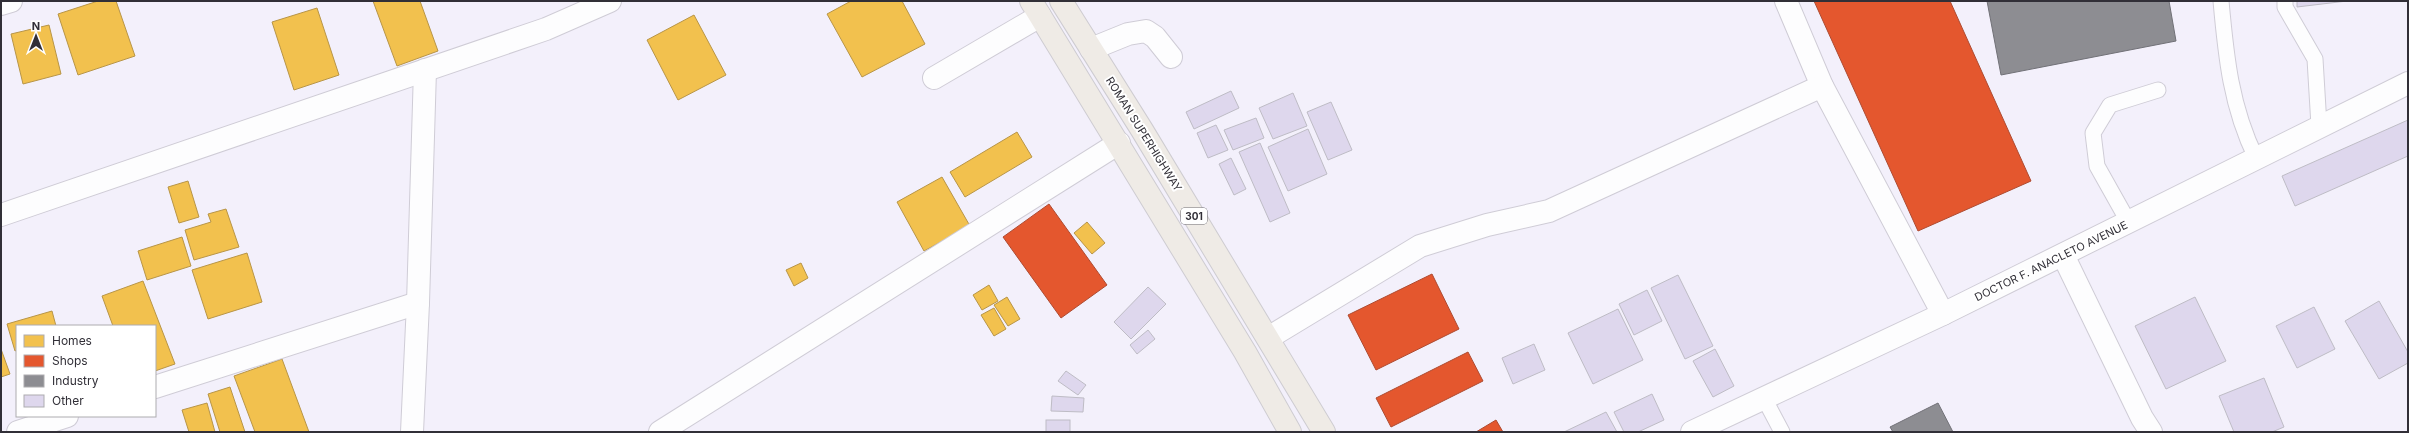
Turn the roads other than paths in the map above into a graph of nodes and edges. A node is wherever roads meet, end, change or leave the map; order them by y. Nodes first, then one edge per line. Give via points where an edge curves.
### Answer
1 (11, 1) edge
2 (610, 1) edge
3 (1061, 1) edge
4 (1786, 1) edge
5 (2221, 1) edge
6 (2285, 1) edge
7 (1, 4) edge
8 (1035, 8) edge
9 (1091, 49) junction
10 (1171, 57) dead end
11 (425, 70) junction
12 (934, 78) dead end
13 (2408, 83) edge
14 (1822, 86) junction
15 (2158, 90) dead end
16 (2319, 126) junction
17 (1119, 144) junction
18 (2256, 158) junction
19 (1, 215) edge
20 (2129, 223) junction
21 (2063, 255) junction
22 (418, 303) junction
23 (1943, 314) junction
24 (1268, 338) junction
25 (156, 387) edge
26 (1764, 398) junction
27 (64, 417) edge
28 (18, 432) edge
29 (412, 432) edge
30 (660, 432) edge
31 (1290, 432) edge
32 (1324, 432) edge
33 (1692, 432) edge
34 (1782, 432) edge
35 (2151, 432) edge

1 - 7 street
2 - 11 street via 546,29
3 - 9 main road, ROMAN SUPERHIGHWAY / 301
4 - 14 street
5 - 18 lane via 2227,72 2246,139
6 - 16 lane via 2285,7 2315,59
8 - 12 street
8 - 17 main road, 301
9 - 10 street via 1128,34 1146,31
9 - 24 main road, ROMAN SUPERHIGHWAY / 301
11 - 19 street
11 - 22 street
13 - 16 street, DOCTOR F. ANACLETO AVENUE
14 - 23 street
14 - 24 street via 1549,211 1420,246
15 - 20 lane via 2110,105 2093,133 2097,166
16 - 18 street, DOCTOR F. ANACLETO AVENUE
17 - 30 street
17 - 31 main road, 301
18 - 20 street, DOCTOR F. ANACLETO AVENUE
20 - 21 street, DOCTOR F. ANACLETO AVENUE
21 - 23 street, DOCTOR F. ANACLETO AVENUE
21 - 35 street
22 - 25 street
22 - 29 street
23 - 26 street, DOCTOR F. ANACLETO AVENUE
24 - 32 main road, ROMAN SUPERHIGHWAY / 301
26 - 33 street, DOCTOR F. ANACLETO AVENUE
26 - 34 lane
27 - 28 street

